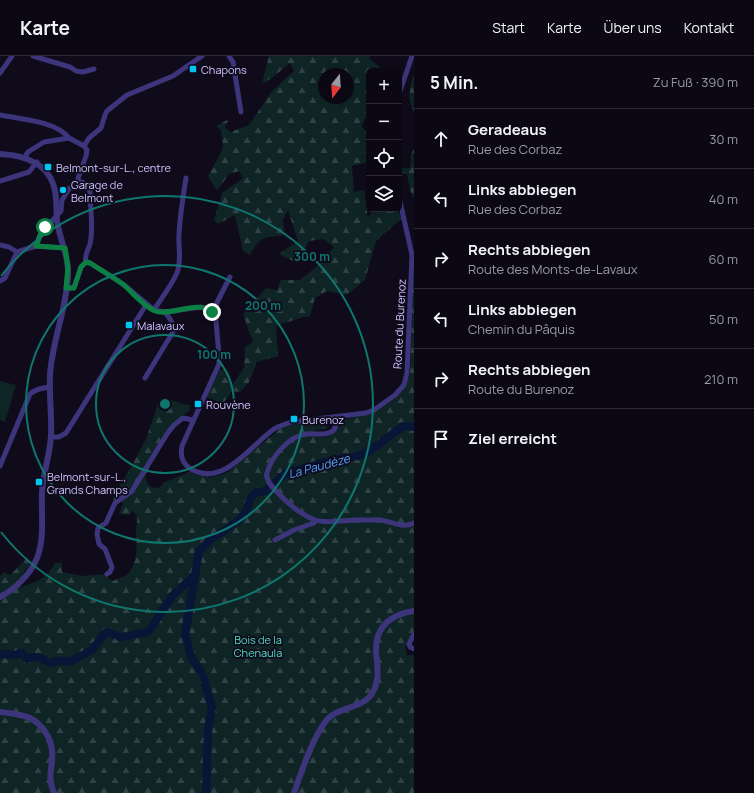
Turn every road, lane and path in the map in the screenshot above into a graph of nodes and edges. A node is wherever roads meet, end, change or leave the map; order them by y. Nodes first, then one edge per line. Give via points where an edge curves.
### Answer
1 (12, 56) edge
2 (33, 56) edge
3 (202, 56) edge
4 (229, 56) edge
5 (412, 56) edge
6 (94, 69) dead end
7 (0, 73) edge
8 (402, 85) edge
9 (241, 112) dead end
10 (0, 115) edge
11 (69, 138) junction
12 (84, 146) junction
13 (0, 154) edge
14 (26, 155) dead end
15 (37, 162) junction
16 (186, 178) dead end
17 (0, 180) edge
18 (77, 180) junction
19 (402, 210) edge
20 (56, 216) junction
21 (0, 246) edge
22 (36, 246) junction
23 (65, 248) junction
24 (17, 252) junction
25 (86, 262) junction
26 (230, 277) dead end
27 (0, 281) edge
28 (66, 288) junction
29 (146, 305) junction
30 (154, 310) junction
31 (165, 312) junction
32 (212, 312) junction
33 (145, 378) dead end
34 (50, 387) junction
35 (338, 417) junction
36 (193, 420) junction
37 (51, 437) junction
38 (0, 466) edge
39 (315, 521) junction
40 (414, 523) edge
41 (275, 540) dead end
42 (107, 574) dead end
43 (0, 597) edge
44 (414, 611) edge
45 (414, 634) edge
46 (414, 649) edge
47 (0, 712) edge
48 (54, 793) edge
49 (294, 793) edge

1 - 7 street
2 - 6 street via 76,71
3 - 12 street via 173,76 127,95 107,111 101,128
4 - 9 street via 233,62
5 - 8 street
10 - 11 street via 50,125 65,132
11 - 12 street
11 - 14 street via 44,142
12 - 18 street via 87,150 86,156
13 - 15 street via 10,154
15 - 17 street via 28,172
15 - 20 street via 45,169 53,184
16 - 30 street via 179,233 179,264 176,274
18 - 20 street via 62,200 61,211
18 - 25 street via 84,182 90,192 91,234
19 - 35 street, Route du Burenoz via 412,255 408,373 404,384 382,405 366,413
20 - 22 street via 41,233
20 - 23 street
21 - 24 street
22 - 23 street
22 - 24 street
23 - 28 street via 68,267
24 - 27 street via 5,278
25 - 28 street via 81,267 74,288
25 - 29 street via 123,284
26 - 32 street
28 - 34 street via 53,350
29 - 30 street
29 - 37 street via 66,433 59,437
30 - 31 street
31 - 32 street via 201,307
31 - 33 street via 172,320 173,332
32 - 36 street, Route du Burenoz via 216,321 218,364
34 - 37 street
34 - 38 street via 41,388 30,394
35 - 36 street, Route du Burenoz via 282,424 230,466 216,473 207,474 199,473 187,466 180,454
35 - 39 street via 332,432 304,434 282,447 267,472 268,481 275,491 301,514
36 - 42 street via 183,418 174,425 132,491 115,503 106,523 98,528 99,544 105,549 112,567
37 - 43 street via 42,490 39,552 31,570
39 - 40 street via 381,520 400,526
39 - 41 street
44 - 49 street via 394,617 380,632 376,646 378,679 371,695 362,703 332,716 322,726
45 - 46 street via 409,644
47 - 48 street via 30,718 49,738 52,750 50,781

